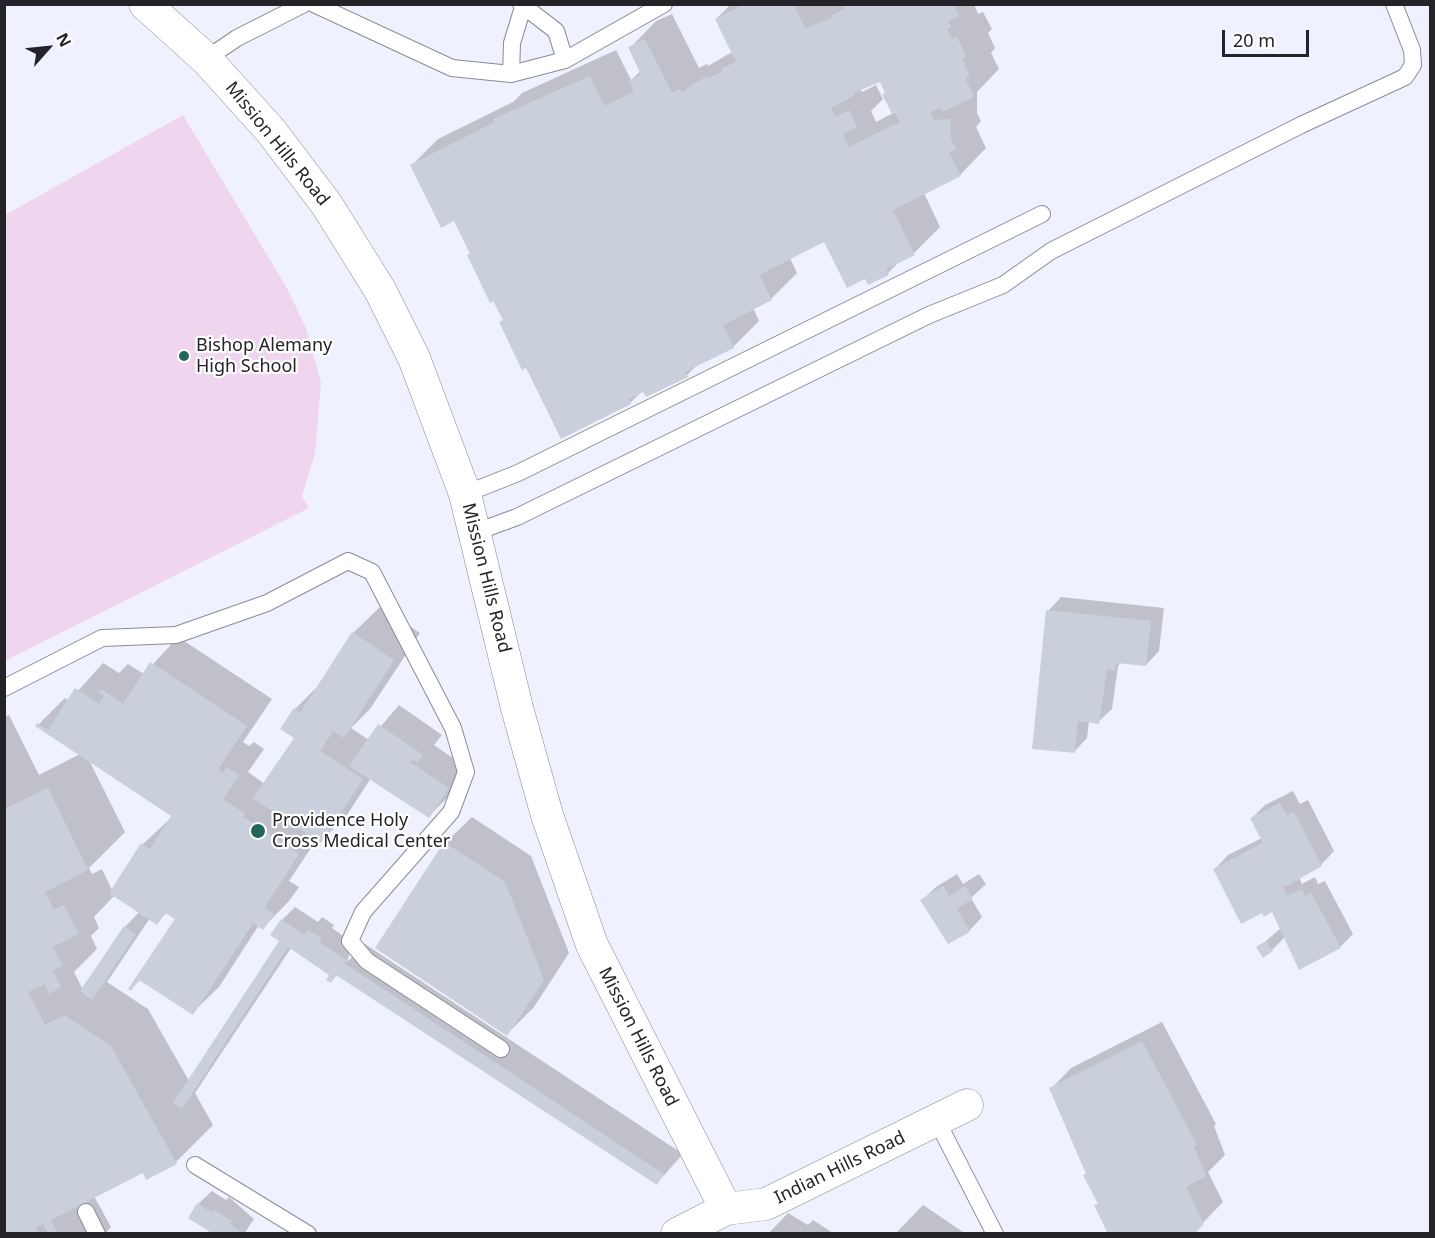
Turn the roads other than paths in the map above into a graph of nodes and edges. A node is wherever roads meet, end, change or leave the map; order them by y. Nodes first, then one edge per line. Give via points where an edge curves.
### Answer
1 (145, 4) edge
2 (304, 4) edge
3 (314, 4) edge
4 (664, 4) edge
5 (1394, 4) edge
6 (522, 6) edge
7 (206, 59) junction
8 (565, 60) junction
9 (511, 74) junction
10 (1042, 214) dead end
11 (465, 494) junction
12 (476, 532) junction
13 (4, 688) edge
14 (501, 1049) dead end
15 (967, 1105) dead end
16 (937, 1121) junction
17 (195, 1165) dead end
18 (726, 1209) junction
19 (86, 1212) dead end
20 (98, 1233) edge
21 (308, 1233) edge
22 (677, 1233) edge
23 (995, 1233) edge

1 - 7 street, Mission Hills Road
2 - 7 lane via 237,38
3 - 9 lane via 452,68
4 - 8 lane
5 - 12 lane via 1412,50 1413,64 1405,77 1051,251 1003,285 929,315 517,517
6 - 8 lane via 556,31
6 - 9 lane via 512,43
7 - 11 street, Mission Hills Road via 271,131 327,205 380,290 414,358
8 - 9 lane
10 - 11 lane via 518,474
11 - 12 street, Mission Hills Road
12 - 18 street, Mission Hills Road via 517,708 547,815 591,945
13 - 14 lane via 102,638 176,635 267,603 348,561 372,572 453,728 466,772 451,812 363,912 350,941 367,960
15 - 16 street, Indian Hills Road
16 - 18 street, Indian Hills Road via 766,1204
16 - 23 lane
17 - 21 lane
18 - 22 street, Indian Hills Road
19 - 20 lane

